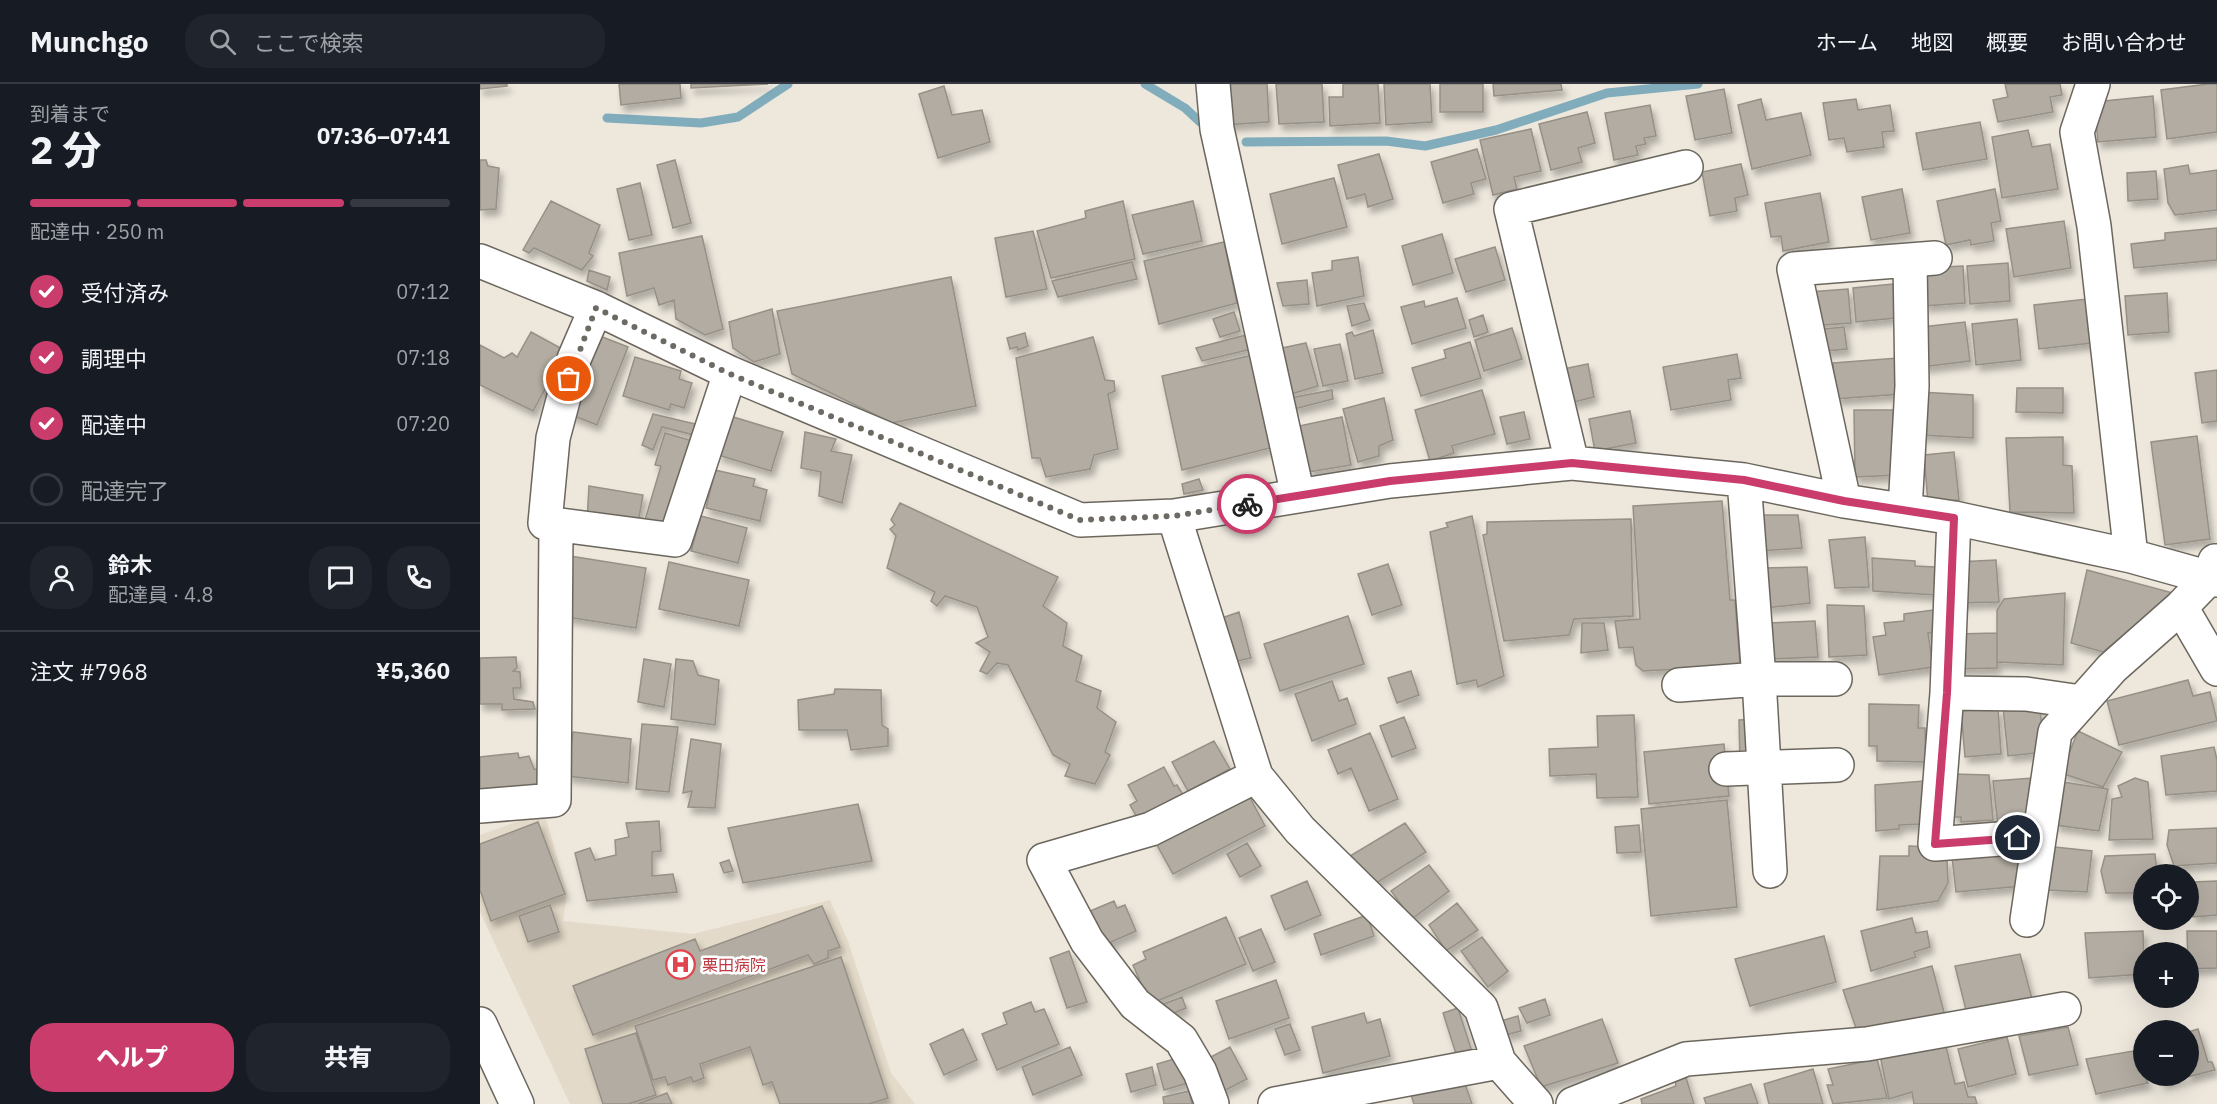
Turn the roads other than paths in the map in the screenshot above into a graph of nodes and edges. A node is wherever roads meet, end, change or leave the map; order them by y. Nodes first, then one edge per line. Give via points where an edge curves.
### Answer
1 (1213, 84) edge
2 (2093, 84) edge
3 (1686, 167) dead end
4 (480, 261) edge
5 (596, 308) junction
6 (730, 374) junction
7 (1572, 463) junction
8 (1744, 480) junction
9 (1298, 496) junction
10 (1844, 501) junction
11 (1905, 510) junction
12 (1174, 516) junction
13 (1954, 518) junction
14 (556, 525) junction
15 (2131, 556) junction
16 (2215, 572) edge
17 (2181, 607) junction
18 (2217, 669) edge
19 (1760, 679) junction
20 (1835, 679) dead end
21 (1679, 685) dead end
22 (1947, 693) junction
23 (2081, 702) junction
24 (1764, 765) junction
25 (1837, 765) dead end
26 (1726, 769) dead end
27 (1256, 776) junction
28 (480, 807) edge
29 (2039, 836) junction
30 (1770, 872) dead end
31 (2027, 920) dead end
32 (2064, 1009) dead end
33 (480, 1024) edge
34 (1499, 1062) junction
35 (517, 1104) edge
36 (1212, 1104) edge
37 (1275, 1104) edge
38 (1536, 1104) edge
39 (1573, 1104) edge

1 - 9 street via 1217,129
2 - 15 street via 2078,132 2094,226
3 - 7 street via 1511,209
4 - 5 street
5 - 6 street
5 - 14 street via 574,359 553,438 545,523
6 - 12 street via 1080,520
6 - 14 street via 675,540
7 - 8 street
7 - 9 street via 1390,481
8 - 10 street
8 - 19 street
9 - 12 street
10 - 11 street
10 - 11 street via 1794,269 1922,259
11 - 13 street
12 - 27 street
13 - 15 street
13 - 22 street
14 - 28 street via 554,800
15 - 16 street
16 - 17 street
17 - 18 street
17 - 23 street via 2112,668
19 - 20 street
19 - 21 street
19 - 24 street
22 - 23 street via 2026,694
22 - 29 street via 1935,844
23 - 29 street via 2055,732
24 - 25 street
24 - 26 street
24 - 30 street
27 - 34 street via 1300,830 1481,1008
27 - 36 street via 1151,829 1044,860 1087,941 1135,1004 1181,1040 1200,1072
29 - 31 street
32 - 39 street via 1867,1044 1686,1059
33 - 35 street
34 - 37 street
34 - 38 street

